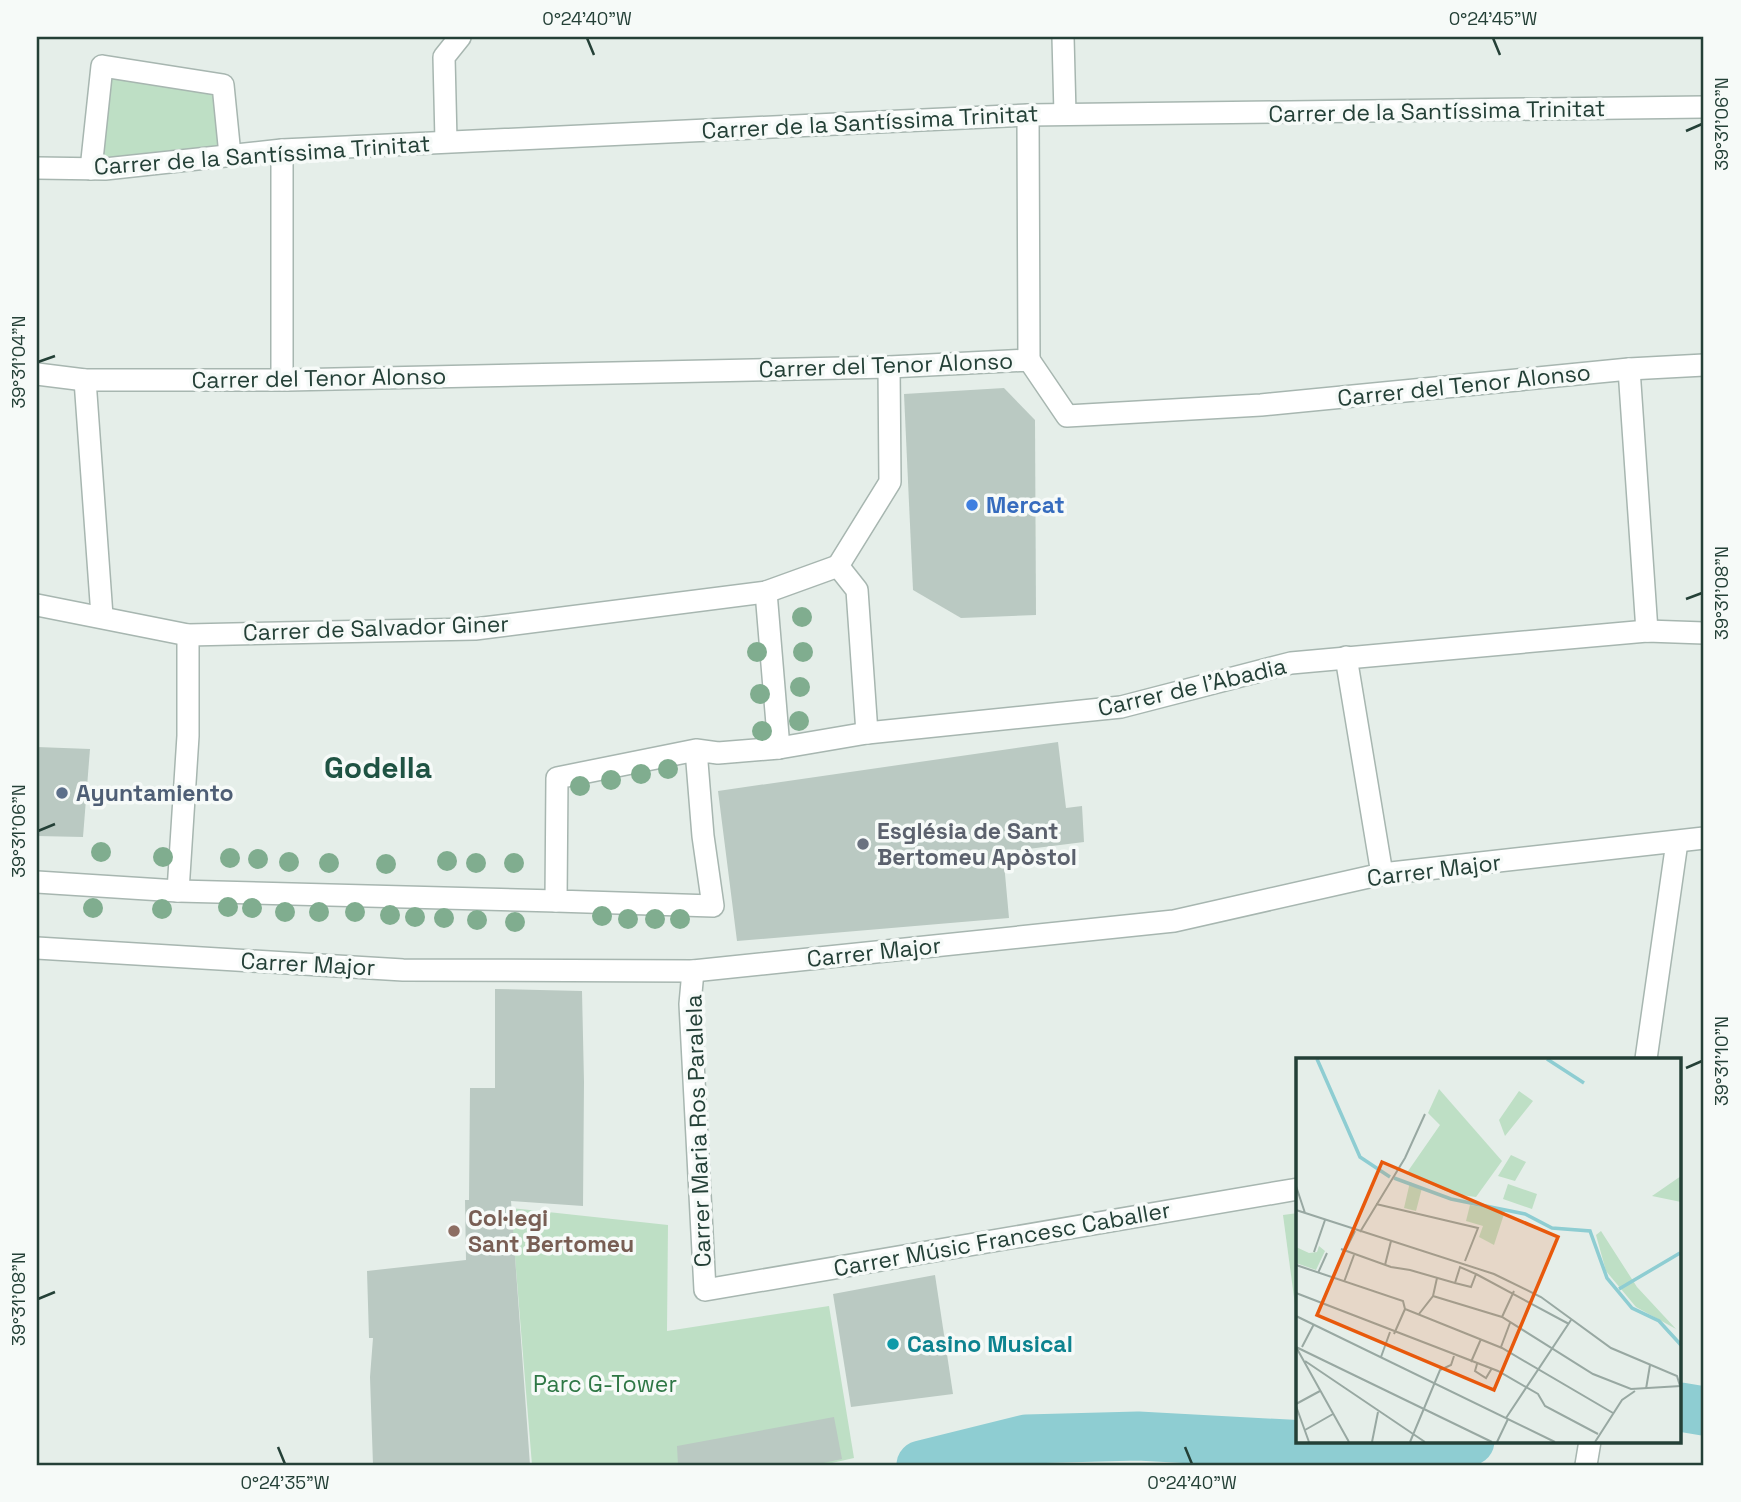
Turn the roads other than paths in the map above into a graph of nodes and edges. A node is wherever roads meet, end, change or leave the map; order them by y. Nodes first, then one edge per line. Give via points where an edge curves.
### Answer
1 (460, 37) edge
2 (1063, 37) edge
3 (1704, 107) edge
4 (1065, 114) junction
5 (1028, 115) junction
6 (446, 141) junction
7 (282, 150) junction
8 (230, 155) junction
9 (37, 168) edge
10 (91, 169) junction
11 (1029, 360) junction
12 (1704, 365) edge
13 (889, 368) junction
14 (1629, 369) junction
15 (37, 374) edge
16 (85, 380) junction
17 (282, 380) junction
18 (838, 566) junction
19 (766, 592) junction
20 (37, 605) edge
21 (102, 616) junction
22 (1647, 631) junction
23 (1704, 633) edge
24 (188, 635) junction
25 (1346, 657) junction
26 (867, 733) junction
27 (779, 748) junction
28 (696, 750) junction
29 (1704, 838) edge
30 (1677, 842) junction
31 (1382, 874) junction
32 (37, 883) edge
33 (178, 891) junction
34 (556, 901) junction
35 (37, 948) edge
36 (693, 971) junction
37 (1646, 1058) edge
38 (1296, 1189) edge
39 (705, 1290) joint
40 (1590, 1442) edge
41 (1586, 1465) edge

1 - 6 street via 444,57
2 - 4 street
3 - 4 street, Carrer de la Santíssima Trinitat
4 - 5 street, Carrer de la Santíssima Trinitat
5 - 6 street, Carrer de la Santíssima Trinitat
5 - 11 street
6 - 7 street, Carrer de la Santíssima Trinitat
7 - 8 street, Carrer de la Santíssima Trinitat
7 - 17 street
8 - 10 street, Carrer de la Santíssima Trinitat
8 - 10 street via 223,85 102,66
9 - 10 street, Carrer de la Santíssima Trinitat
11 - 13 street, Carrer del Tenor Alonso
11 - 14 street, Carrer del Tenor Alonso via 1067,416 1261,405
12 - 14 street, Carrer del Tenor Alonso
13 - 17 street, Carrer del Tenor Alonso
13 - 18 street via 890,482
14 - 22 street
15 - 16 street, Carrer del Tenor Alonso
16 - 17 street, Carrer del Tenor Alonso
16 - 21 street
18 - 19 street, Carrer de Salvador Giner
18 - 26 street via 857,590
19 - 24 street, Carrer de Salvador Giner via 475,629
19 - 27 street
20 - 21 street, Carrer de Salvador Giner
21 - 24 street, Carrer de Salvador Giner
22 - 23 street, Carrer de l'Abadia
22 - 25 street, Carrer de l'Abadia
24 - 33 street via 188,736
25 - 26 street, Carrer de l'Abadia via 1291,663 1121,707
25 - 31 street
26 - 27 street, Carrer de l'Abadia
27 - 28 street, Carrer de l'Abadia
28 - 34 street, Carrer de l'Abadia via 557,778
28 - 34 street via 713,906
29 - 30 street, Carrer Major
30 - 31 street, Carrer Major
30 - 37 street
31 - 36 street, Carrer Major via 1174,921
32 - 33 street
33 - 34 street
35 - 36 street, Carrer Major via 403,970
36 - 39 street, Carrer Maria Ros Paralela via 690,1004
38 - 39 street, Carrer Músic Francesc Caballer
40 - 41 street

